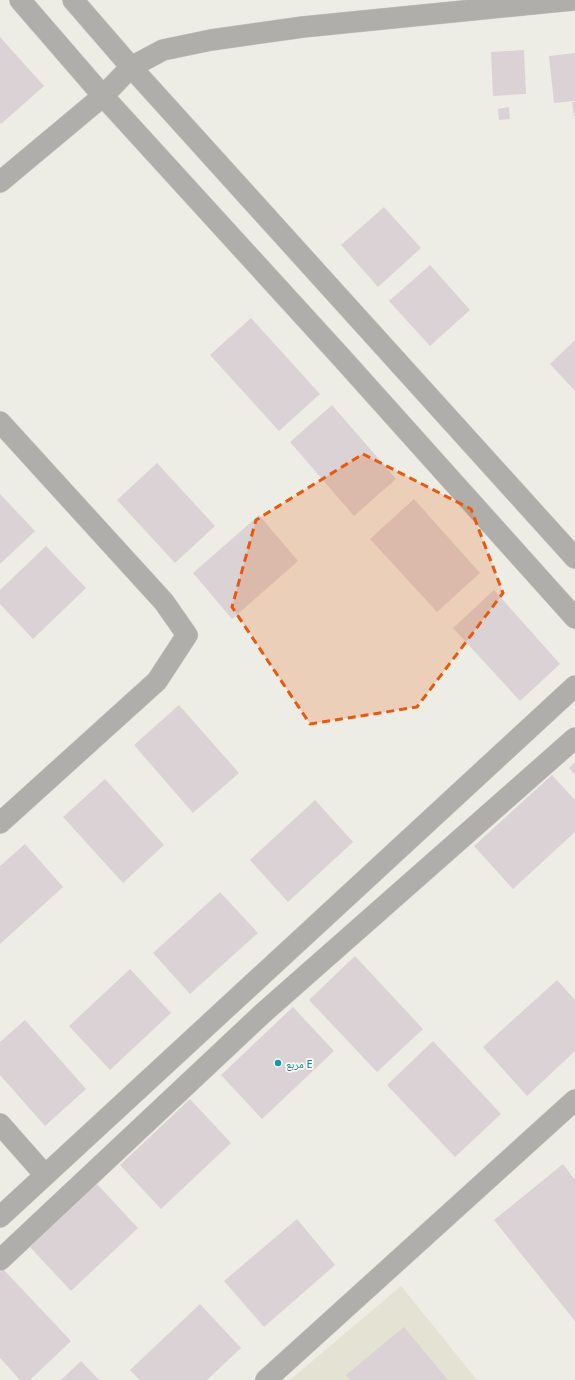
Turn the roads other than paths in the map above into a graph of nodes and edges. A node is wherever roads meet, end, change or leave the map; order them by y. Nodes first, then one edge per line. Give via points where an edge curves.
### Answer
1 (20, 0) edge
2 (73, 0) edge
3 (573, 0) edge
4 (131, 67) junction
5 (103, 96) junction
6 (0, 182) edge
7 (0, 422) edge
8 (575, 558) edge
9 (575, 618) edge
10 (575, 686) edge
11 (575, 738) edge
12 (0, 823) edge
13 (575, 1100) edge
14 (0, 1124) edge
15 (45, 1175) junction
16 (0, 1217) edge
17 (0, 1260) edge
18 (266, 1380) edge

1 - 5 street
2 - 4 street
3 - 4 street via 303,27 211,40 163,50
4 - 5 street
4 - 8 street
5 - 6 street
5 - 9 street
7 - 12 street via 164,602 188,635 157,681
10 - 15 street
11 - 17 street via 262,1014
13 - 18 street
14 - 15 street
15 - 16 street

